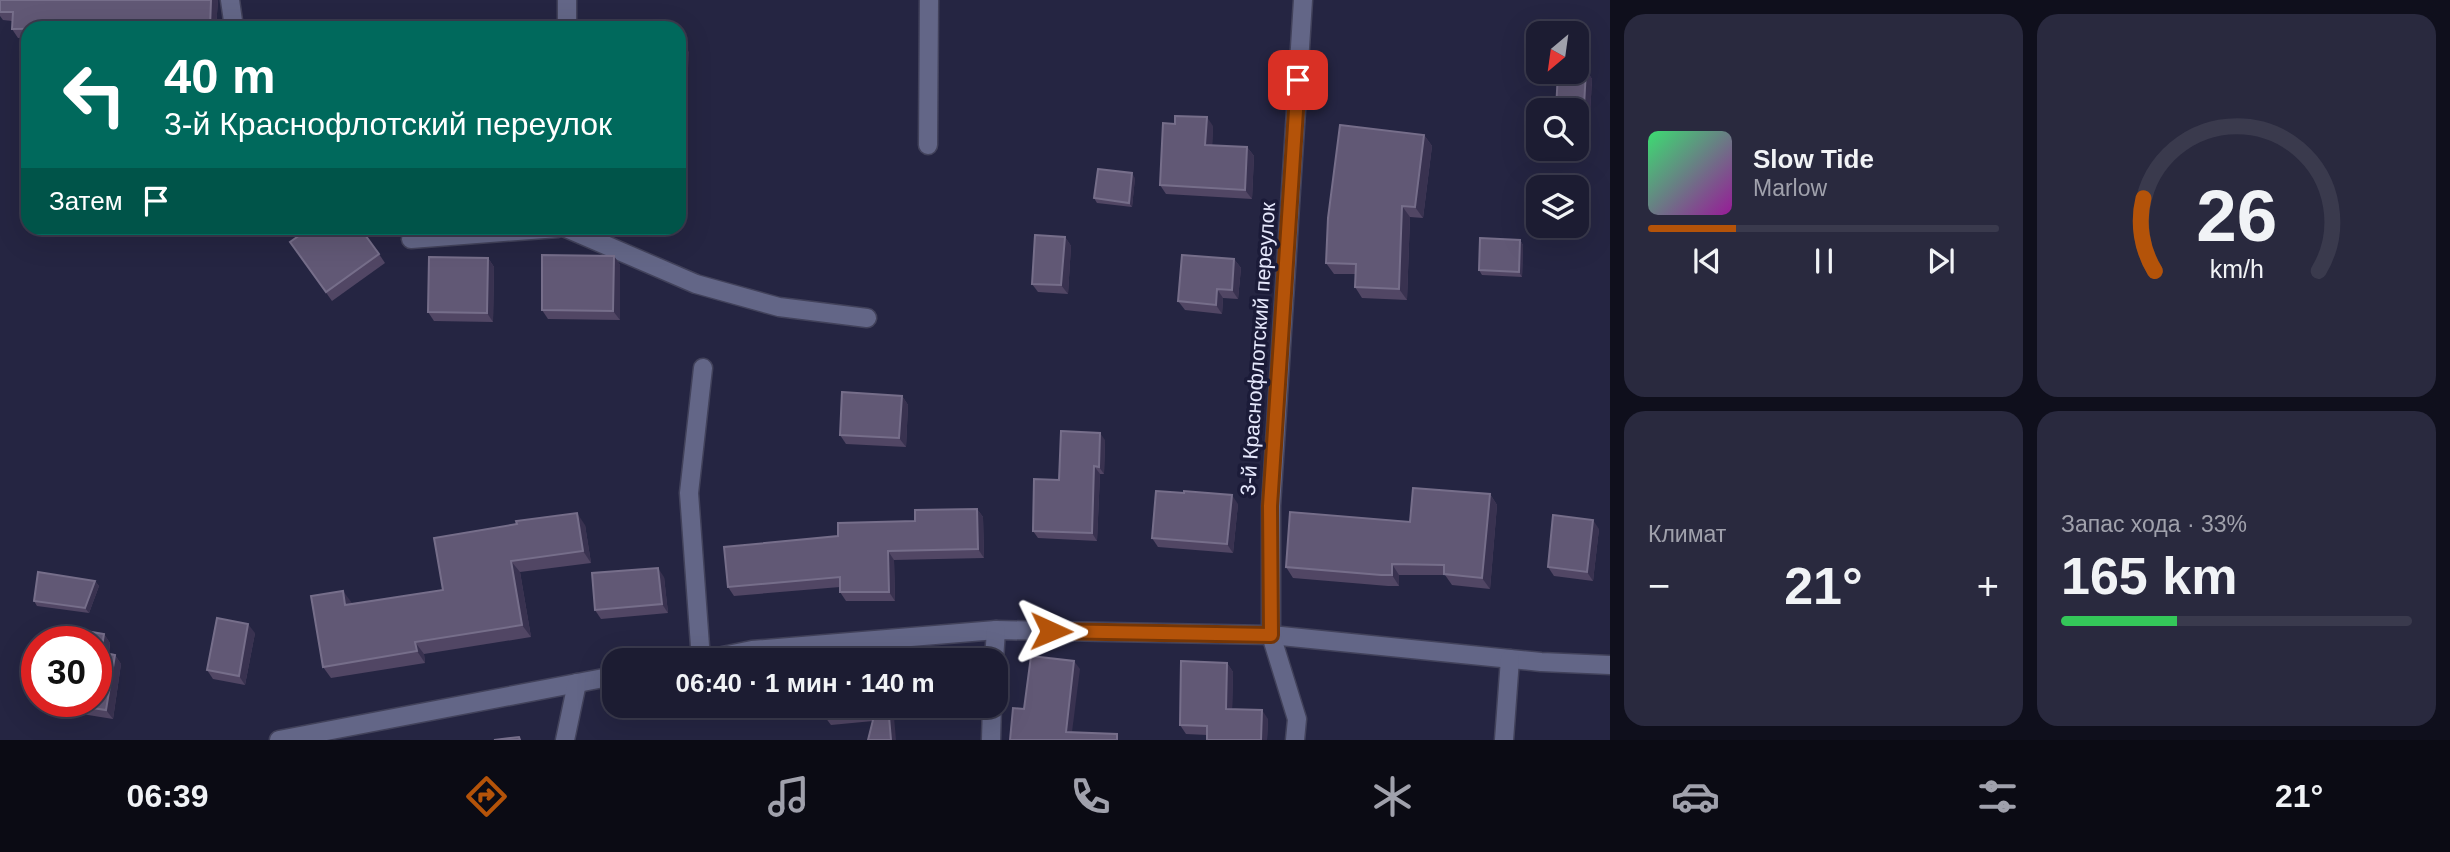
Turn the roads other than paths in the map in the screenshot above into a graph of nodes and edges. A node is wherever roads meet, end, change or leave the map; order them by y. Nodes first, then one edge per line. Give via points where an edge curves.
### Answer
1 (230, 0) edge
2 (567, 0) edge
3 (929, 0) edge
4 (1303, 0) edge
5 (233, 21) edge
6 (567, 21) edge
7 (928, 145) dead end
8 (464, 235) edge
9 (582, 235) edge
10 (411, 239) dead end
11 (867, 318) dead end
12 (703, 368) dead end
13 (996, 631) junction
14 (1271, 635) junction
15 (701, 648) edge
16 (778, 648) edge
17 (995, 648) edge
18 (1510, 659) junction
19 (1610, 665) edge
20 (602, 678) edge
21 (577, 683) junction
22 (992, 718) edge
23 (279, 740) edge
24 (565, 740) edge
25 (991, 740) edge
26 (1295, 740) edge
27 (1504, 740) edge

1 - 5 street
2 - 6 street
3 - 7 street
4 - 14 street, 3-й Краснофлотский переулок via 1270,506
8 - 10 street
9 - 11 street via 696,284 779,307
12 - 15 street via 689,493
13 - 14 street
13 - 16 street
13 - 17 street
14 - 18 street
14 - 26 street, 3-й Краснофлотский переулок via 1297,719
18 - 19 street
18 - 27 street
20 - 21 street
21 - 23 street
21 - 24 street
22 - 25 street

